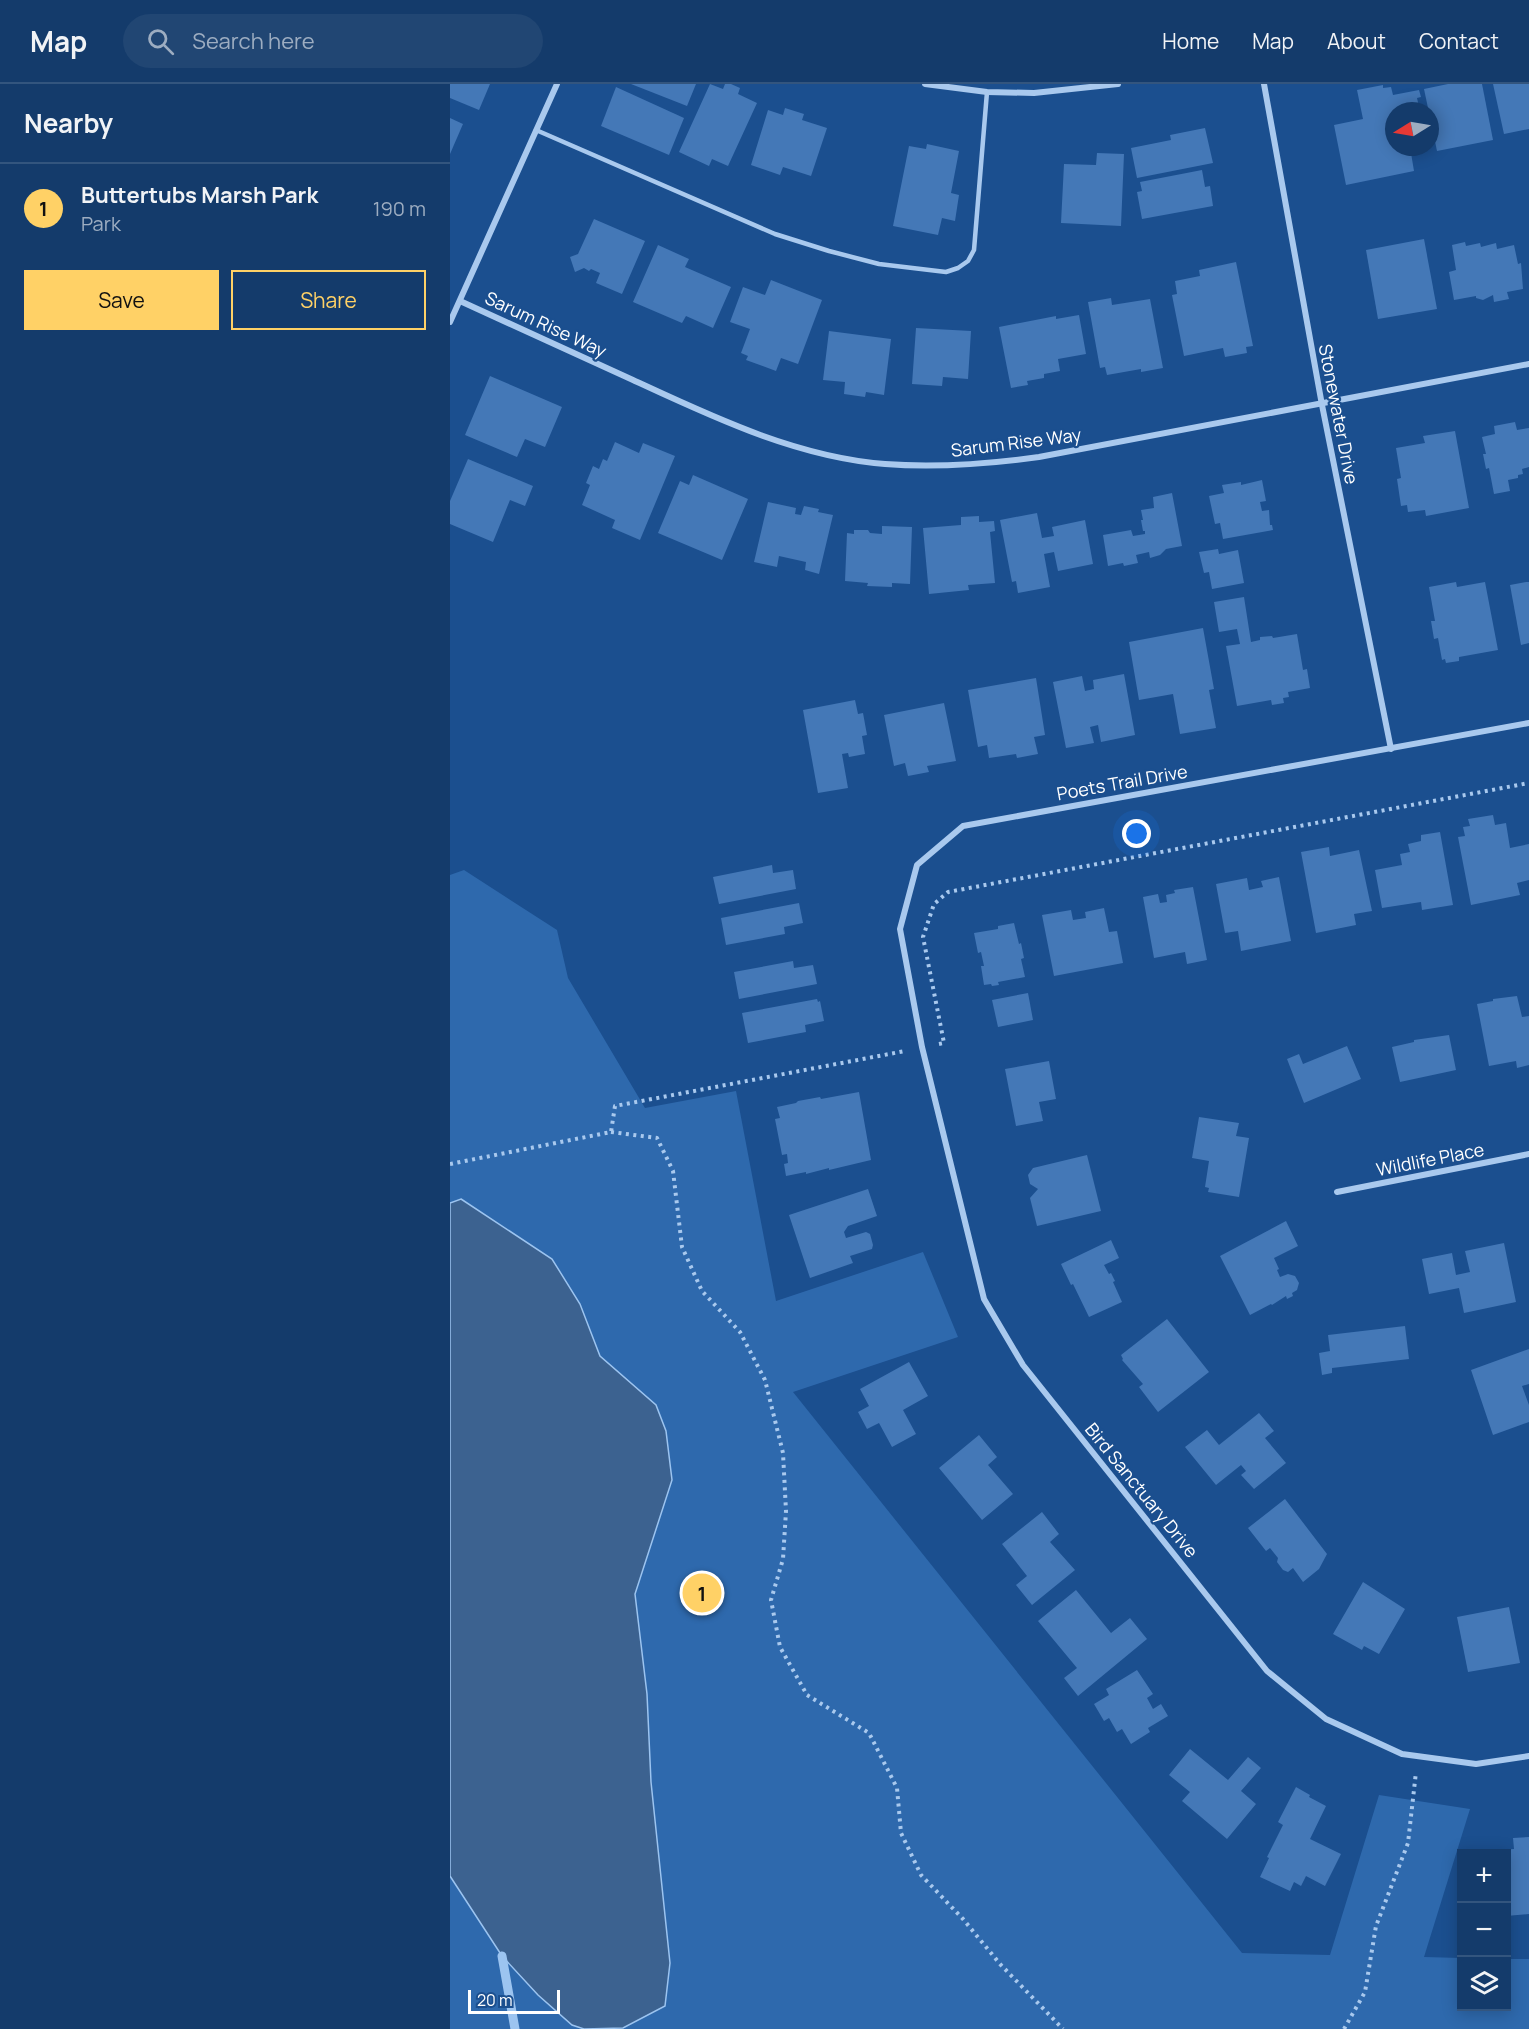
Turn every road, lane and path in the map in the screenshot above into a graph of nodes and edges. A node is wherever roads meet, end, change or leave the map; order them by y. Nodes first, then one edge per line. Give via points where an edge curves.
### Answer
1 (557, 84) edge
2 (925, 84) edge
3 (1118, 84) edge
4 (1264, 84) edge
5 (987, 92) junction
6 (536, 130) junction
7 (460, 301) junction
8 (450, 322) edge
9 (1529, 364) edge
10 (1322, 405) junction
11 (1529, 723) edge
12 (1390, 749) junction
13 (1529, 783) edge
14 (922, 1047) junction
15 (611, 1132) junction
16 (1529, 1154) edge
17 (450, 1164) edge
18 (1337, 1192) dead end
19 (1418, 1756) junction
20 (1529, 1756) edge
21 (1063, 2029) edge
22 (1344, 2029) edge

1 - 6 street
2 - 5 street
3 - 5 street via 1034,93
4 - 10 street, Stonewater Drive
5 - 6 lane via 974,250 968,261 946,272 879,264 775,234
6 - 7 street
7 - 8 street
7 - 10 street, Sarum Rise Way via 718,419 832,456 884,464 942,466 1009,461
9 - 10 street, Sarum Rise Way
10 - 12 street, Stonewater Drive
11 - 12 street, Poets Trail Drive
12 - 14 street, Poets Trail Drive via 963,826 917,865 900,929
13 - 14 path via 948,892 934,904 923,937 944,1044
14 - 15 path via 615,1106
14 - 19 street, Bird Sanctuary Drive via 984,1299 1023,1365 1267,1671 1326,1719 1402,1754
15 - 17 path
15 - 21 path via 657,1138 673,1171 686,1256 702,1291 740,1332 765,1380 783,1454 783,1559 771,1600 780,1647 807,1695 869,1733 897,1788 901,1833 921,1875
16 - 18 street, Wildlife Place
19 - 20 street, Bird Sanctuary Drive via 1476,1764
19 - 22 path via 1408,1843 1377,1926 1365,1992

